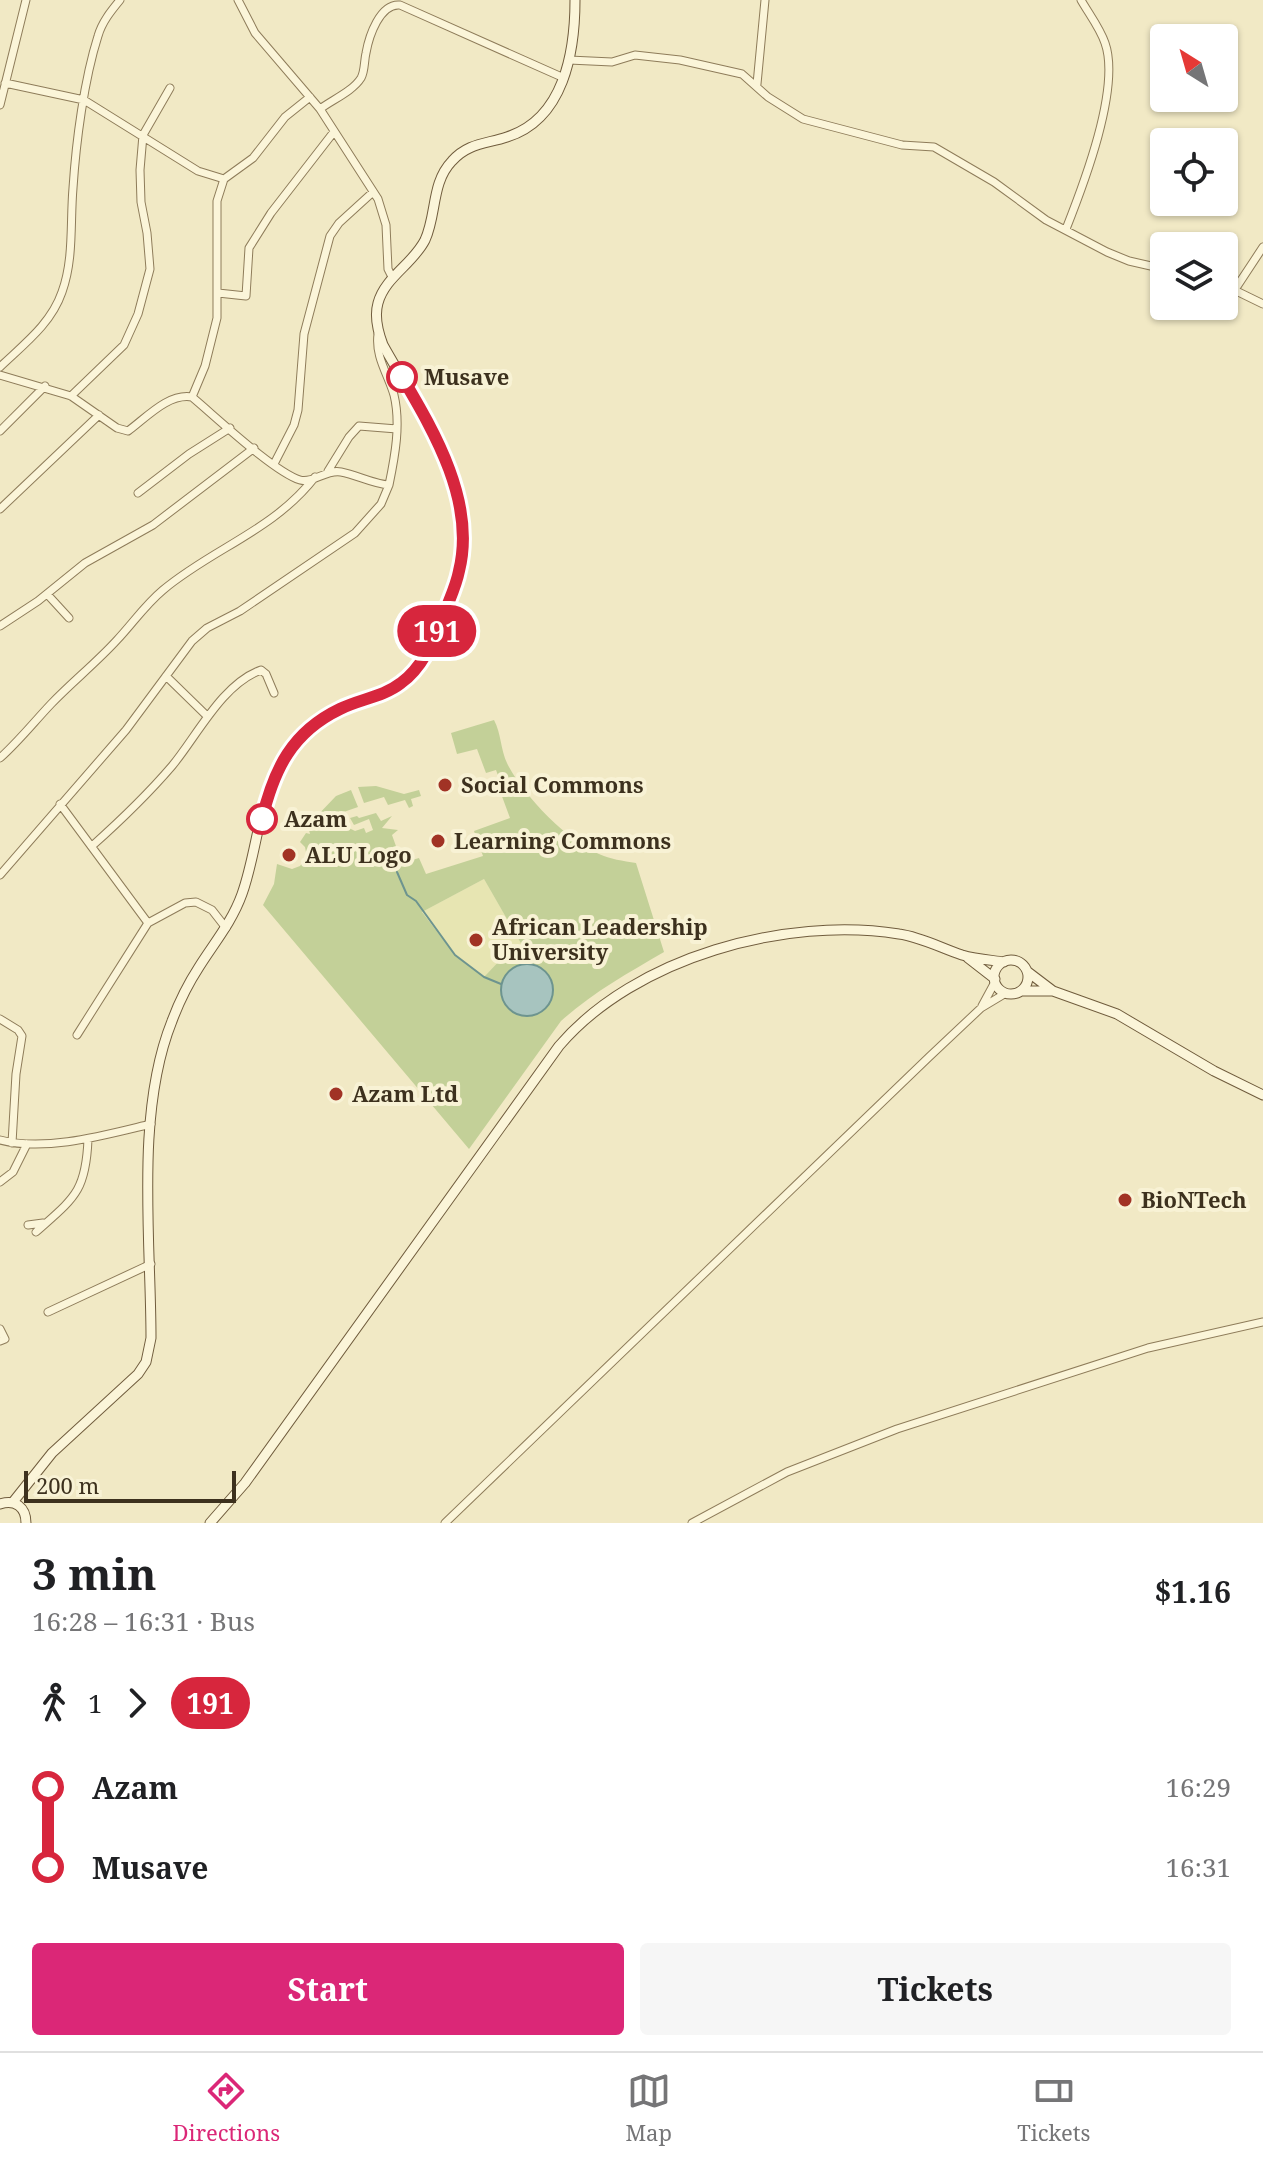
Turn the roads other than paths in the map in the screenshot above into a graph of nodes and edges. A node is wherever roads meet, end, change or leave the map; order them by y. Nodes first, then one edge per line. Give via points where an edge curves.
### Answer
1 (26, 0) edge
2 (120, 0) edge
3 (238, 0) edge
4 (575, 0) edge
5 (765, 0) edge
6 (1081, 0) edge
7 (384, 4) edge
8 (569, 60) junction
9 (564, 78) junction
10 (3, 79) edge
11 (757, 84) junction
12 (170, 88) dead end
13 (310, 97) junction
14 (84, 100) junction
15 (0, 105) edge
16 (320, 109) junction
17 (333, 133) junction
18 (143, 135) junction
19 (224, 179) junction
20 (373, 192) junction
21 (1066, 229) junction
22 (1263, 247) edge
23 (1150, 266) edge
24 (392, 277) junction
25 (1238, 285) edge
26 (218, 293) junction
27 (1238, 293) edge
28 (1263, 304) edge
29 (378, 332) junction
30 (0, 367) edge
31 (0, 375) edge
32 (45, 386) junction
33 (71, 396) junction
34 (192, 397) junction
35 (99, 415) junction
36 (230, 428) junction
37 (397, 429) junction
38 (0, 431) edge
39 (254, 448) junction
40 (274, 464) junction
41 (328, 471) junction
42 (315, 477) junction
43 (389, 485) junction
44 (138, 493) dead end
45 (0, 509) edge
46 (47, 594) junction
47 (69, 618) dead end
48 (0, 626) edge
49 (166, 676) junction
50 (274, 693) dead end
51 (207, 716) junction
52 (0, 758) edge
53 (60, 804) junction
54 (92, 846) junction
55 (0, 875) edge
56 (148, 923) junction
57 (226, 928) junction
58 (966, 956) junction
59 (1004, 962) junction
60 (1028, 972) junction
61 (995, 980) junction
62 (1021, 991) junction
63 (1053, 991) junction
64 (1006, 993) junction
65 (981, 1008) junction
66 (0, 1019) edge
67 (77, 1035) dead end
68 (1263, 1095) edge
69 (151, 1124) junction
70 (88, 1139) junction
71 (0, 1140) edge
72 (12, 1143) junction
73 (27, 1144) junction
74 (0, 1182) edge
75 (46, 1223) junction
76 (28, 1225) dead end
77 (36, 1232) dead end
78 (151, 1264) junction
79 (48, 1312) dead end
80 (1263, 1322) edge
81 (0, 1329) edge
82 (5, 1339) edge
83 (13, 1502) junction
84 (0, 1504) edge
85 (28, 1521) edge
86 (210, 1523) edge
87 (445, 1523) edge
88 (692, 1523) edge

1 - 10 street
2 - 14 street via 98,36
3 - 13 street via 255,33
4 - 8 main road
5 - 11 street
6 - 21 street via 1106,44 1108,83 1087,175
7 - 9 street via 400,5
7 - 16 street via 359,81
8 - 9 main road
8 - 11 street via 612,62 635,55 680,60 742,74
9 - 24 main road via 534,123 507,137 473,145 454,158 440,179 423,244
10 - 14 street
10 - 15 street
11 - 21 street via 803,119 902,145 934,147
12 - 18 street
13 - 16 street
13 - 19 street via 285,117 253,158
14 - 18 street
14 - 30 street via 62,293 35,335
16 - 17 street
17 - 20 street
17 - 26 street via 249,248 246,296
18 - 19 street via 198,171
18 - 33 street via 141,202 150,269 138,314 124,345
19 - 26 street via 217,201
20 - 24 street via 383,211
20 - 40 street via 330,236 304,334 298,410
21 - 23 street via 1129,261
22 - 25 street
24 - 29 main road via 377,306
26 - 34 street via 211,346
27 - 28 street
29 - 37 street
29 - 57 main road via 426,417 453,483 462,527 459,571 437,632 413,673 393,689 323,718 289,750 276,772 242,894
31 - 32 street
32 - 33 street
32 - 38 street
33 - 35 street
34 - 35 street via 173,398 128,431
34 - 36 street
35 - 45 street
36 - 39 street
36 - 44 street
37 - 41 street via 359,426
37 - 43 street
39 - 40 street
39 - 46 street via 153,525 85,563
40 - 42 street via 300,480
41 - 42 street
41 - 43 street
42 - 52 street via 249,536 163,590
43 - 49 street via 381,504 355,533 207,628
46 - 47 street
46 - 48 street
49 - 51 street
49 - 53 street
50 - 51 street via 261,670
51 - 54 street via 157,782
53 - 54 street
53 - 55 street
54 - 56 street
56 - 57 street via 196,902 212,910
56 - 67 street
57 - 69 main road via 184,990 171,1022 158,1063
58 - 59 main road
58 - 61 main road
58 - 86 main road via 900,934 789,933 721,948 613,998 559,1046 245,1483
59 - 60 main road via 1015,961
59 - 61 main road
60 - 62 main road
60 - 63 main road
61 - 64 main road
61 - 65 street
62 - 63 main road
62 - 64 main road
63 - 68 main road via 1117,1014
64 - 65 street
65 - 87 street
66 - 72 street via 22,1036
69 - 70 street
69 - 78 main road
70 - 73 street
70 - 75 street via 86,1175
71 - 72 street
72 - 73 street
73 - 74 street via 13,1172
75 - 76 street
75 - 77 street
78 - 79 street
78 - 83 main road via 146,1362 52,1453
80 - 88 street via 1148,1348 897,1429 787,1472
81 - 82 street
83 - 84 main road
83 - 85 main road

